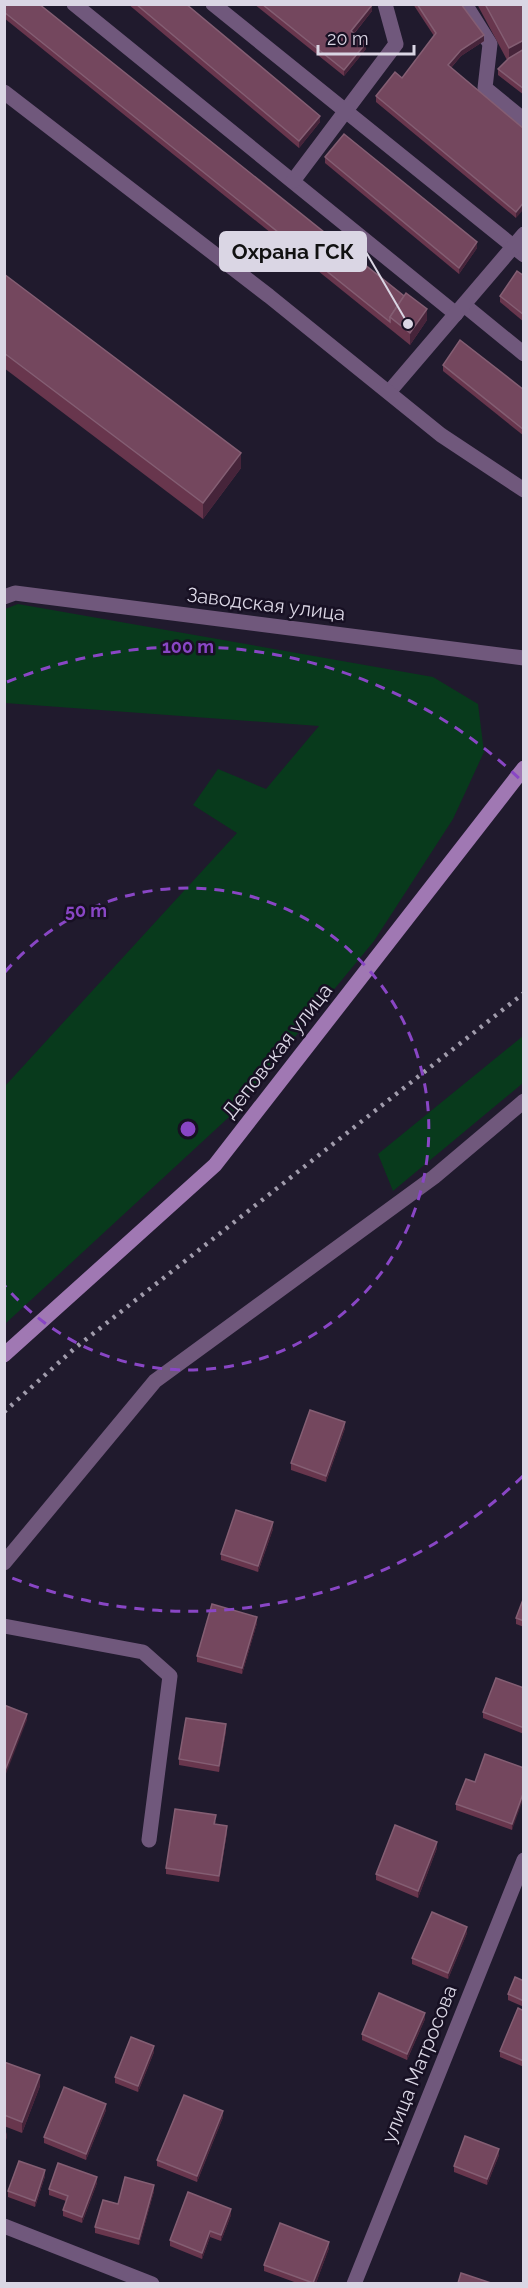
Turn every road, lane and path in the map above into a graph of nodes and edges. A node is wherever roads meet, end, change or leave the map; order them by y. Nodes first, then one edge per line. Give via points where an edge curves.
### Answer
1 (74, 4) edge
2 (213, 4) edge
3 (385, 4) edge
4 (465, 4) edge
5 (4, 92) edge
6 (346, 112) junction
7 (524, 120) edge
8 (293, 181) junction
9 (524, 234) edge
10 (518, 251) edge
11 (460, 309) junction
12 (524, 354) edge
13 (388, 392) junction
14 (524, 490) edge
15 (4, 597) edge
16 (524, 658) edge
17 (524, 768) edge
18 (524, 1101) edge
19 (4, 1355) edge
20 (4, 1563) edge
21 (4, 1626) edge
22 (149, 1840) dead end
23 (524, 1860) edge
24 (4, 2226) edge
25 (152, 2283) edge
26 (354, 2283) edge

1 - 8 street
2 - 6 street
3 - 6 street via 396,44
4 - 7 street via 490,44 485,88
5 - 13 street
6 - 8 street
6 - 10 street
8 - 11 street
9 - 10 street
10 - 11 street
11 - 12 street
11 - 13 street
13 - 14 street via 441,435
15 - 16 street, Заводская улица via 15,593
17 - 19 street, Деповская улица via 215,1165
18 - 20 street via 434,1177 155,1381
21 - 22 street via 143,1652 170,1676
23 - 26 street, улица Матросова
24 - 25 street

